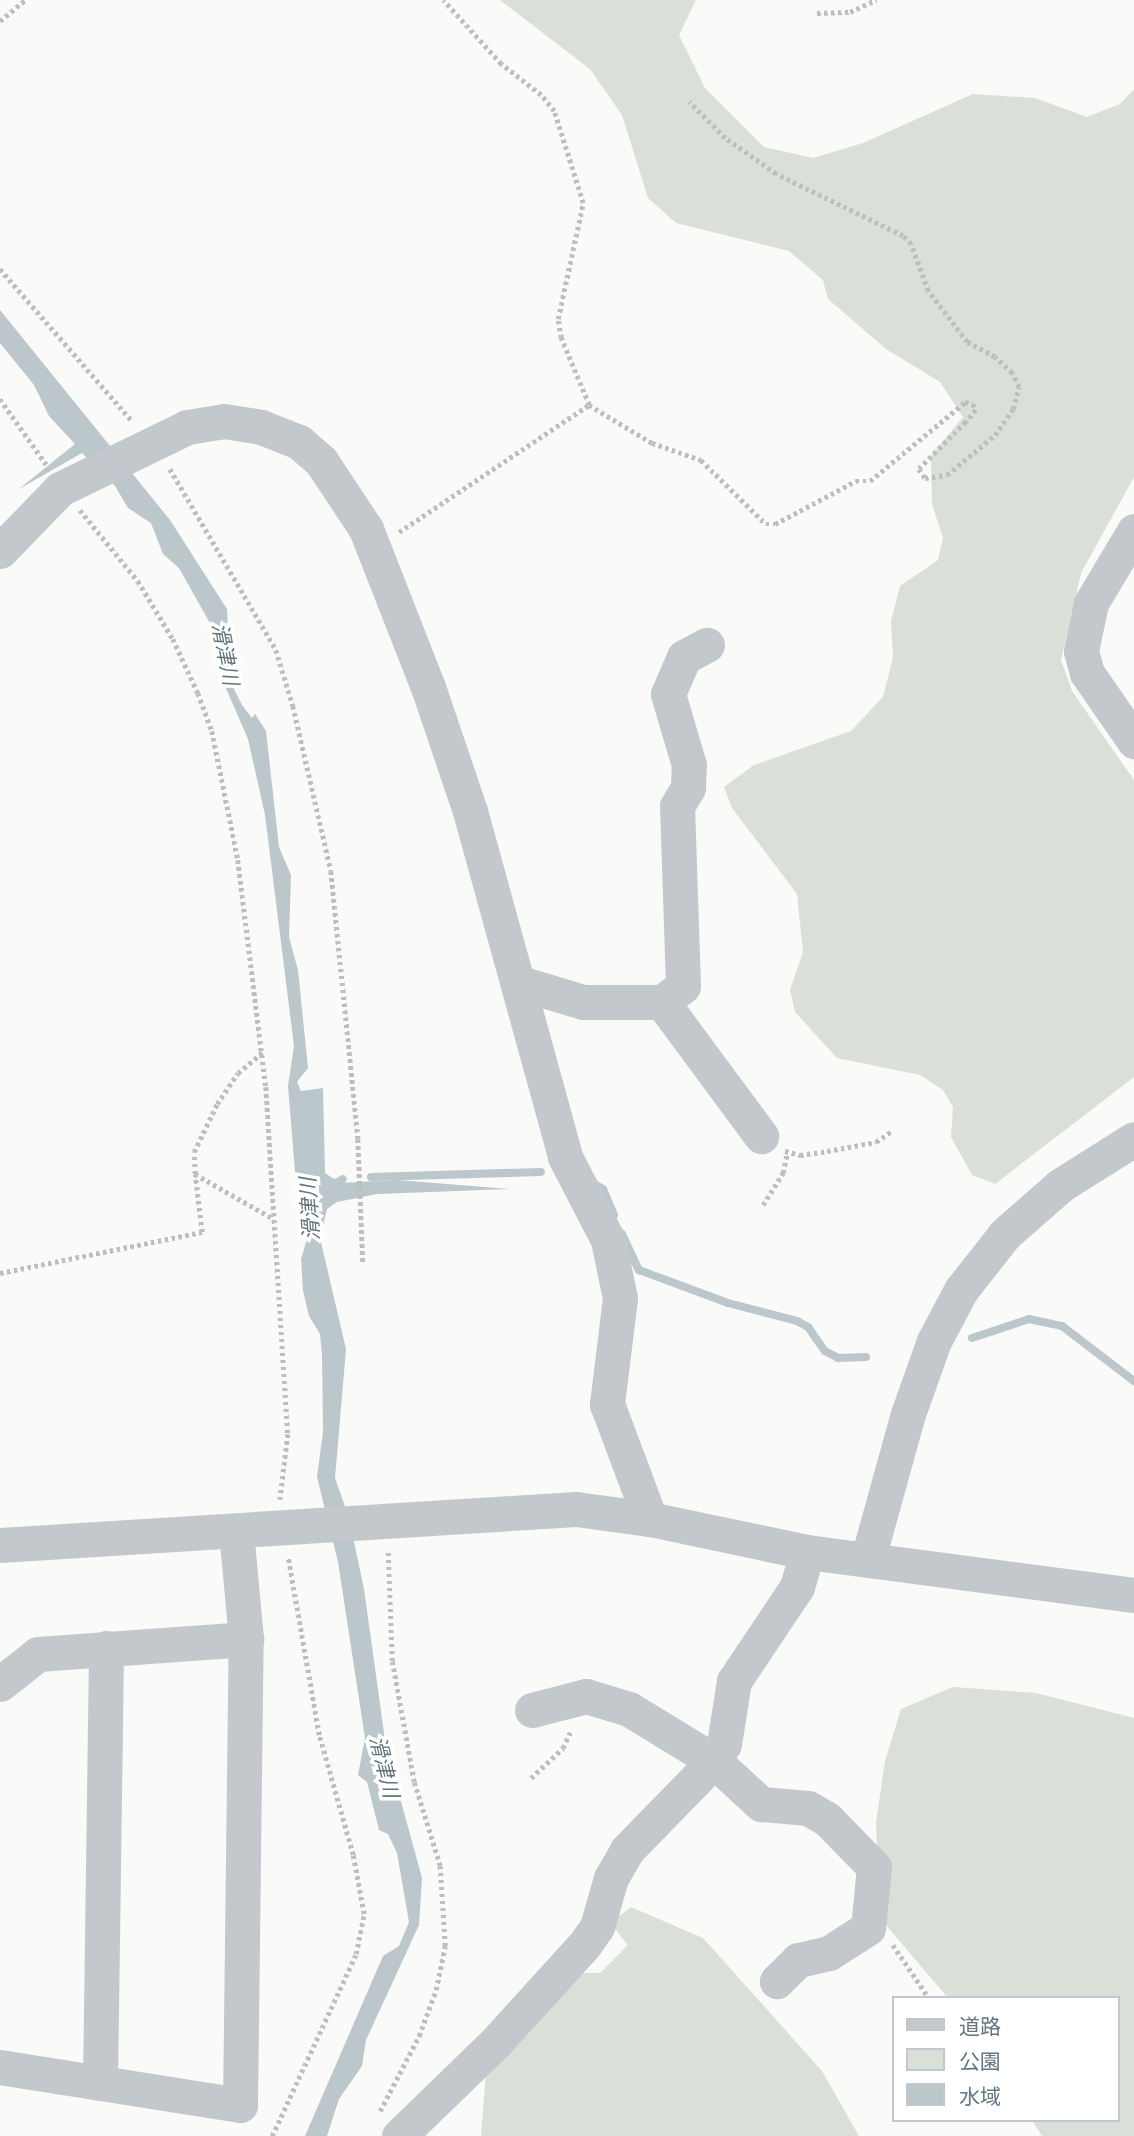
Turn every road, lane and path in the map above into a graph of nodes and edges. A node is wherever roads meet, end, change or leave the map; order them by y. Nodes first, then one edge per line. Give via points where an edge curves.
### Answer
1 (25, 0) edge
2 (443, 0) edge
3 (876, 0) edge
4 (817, 13) dead end
5 (0, 21) edge
6 (689, 102) dead end
7 (0, 268) edge
8 (0, 399) edge
9 (589, 405) junction
10 (148, 445) junction
11 (64, 488) junction
12 (1134, 531) edge
13 (375, 548) junction
14 (0, 551) edge
15 (1124, 571) edge
16 (708, 645) dead end
17 (1134, 741) edge
18 (520, 983) junction
19 (662, 1002) junction
20 (263, 1052) junction
21 (892, 1131) dead end
22 (1134, 1139) edge
23 (774, 1144) junction
24 (195, 1174) junction
25 (762, 1205) dead end
26 (275, 1220) junction
27 (363, 1264) dead end
28 (0, 1273) edge
29 (381, 1519) junction
30 (650, 1519) junction
31 (286, 1527) junction
32 (236, 1531) junction
33 (0, 1545) edge
34 (807, 1552) junction
35 (868, 1558) junction
36 (1134, 1595) edge
37 (246, 1639) junction
38 (106, 1648) junction
39 (0, 1684) edge
40 (586, 1696) junction
41 (532, 1710) dead end
42 (714, 1761) junction
43 (531, 1777) dead end
44 (870, 1917) junction
45 (777, 1981) dead end
46 (928, 1996) edge
47 (0, 2067) edge
48 (100, 2083) junction
49 (389, 2125) edge
50 (272, 2136) edge

1 - 5 path
2 - 9 path via 494,57 554,111 583,211 558,319 561,338
3 - 4 path via 857,10
6 - 9 path via 725,138 776,174 903,236 911,244 928,291 967,342 995,357 1012,373 1020,387 1013,410 995,435 947,475 925,478 919,469 976,410 973,404 965,402 870,481 856,481 775,524 766,524 701,460 652,443
7 - 10 path
8 - 11 path
9 - 13 path
10 - 11 street
10 - 13 street via 187,427 224,421 261,427 299,442 321,461
10 - 27 path via 275,650 293,706 331,871 358,1139
11 - 14 street
11 - 20 path via 138,581 173,639 203,706 238,860
12 - 15 street
13 - 18 street via 470,811
15 - 17 street via 1091,603 1081,651 1087,673
16 - 19 street via 684,657 668,694 689,765 688,788 677,806 683,986
18 - 19 street via 583,1002
18 - 30 street via 565,1157 608,1240 618,1275 618,1330 607,1404
19 - 23 street
20 - 24 path via 238,1073 217,1104 194,1152
20 - 26 path
21 - 23 path via 876,1142 800,1155
22 - 35 street via 1061,1185 1004,1234 961,1290 934,1340 908,1413
23 - 25 path via 783,1173
24 - 26 path
24 - 28 path via 202,1232
26 - 31 path via 288,1434 280,1488
29 - 30 street via 576,1509
29 - 31 street
29 - 49 path via 392,1661 414,1782 440,1866 445,1946
30 - 34 street
31 - 32 street
31 - 50 path via 322,1746 364,1914 356,1954
32 - 33 street
32 - 37 street
34 - 35 street
34 - 42 street via 797,1587 734,1681 724,1744
35 - 36 street
37 - 38 street
37 - 48 street via 240,2105
38 - 39 street via 38,1654
38 - 48 street
40 - 41 street
40 - 42 street via 629,1709
40 - 43 path via 563,1748
42 - 44 street via 761,1804 808,1808 827,1818 874,1867
42 - 49 street via 627,1850 611,1878 597,1927 584,1944 495,2043
44 - 45 street via 863,1933 829,1953 798,1961
44 - 46 path
47 - 48 street

